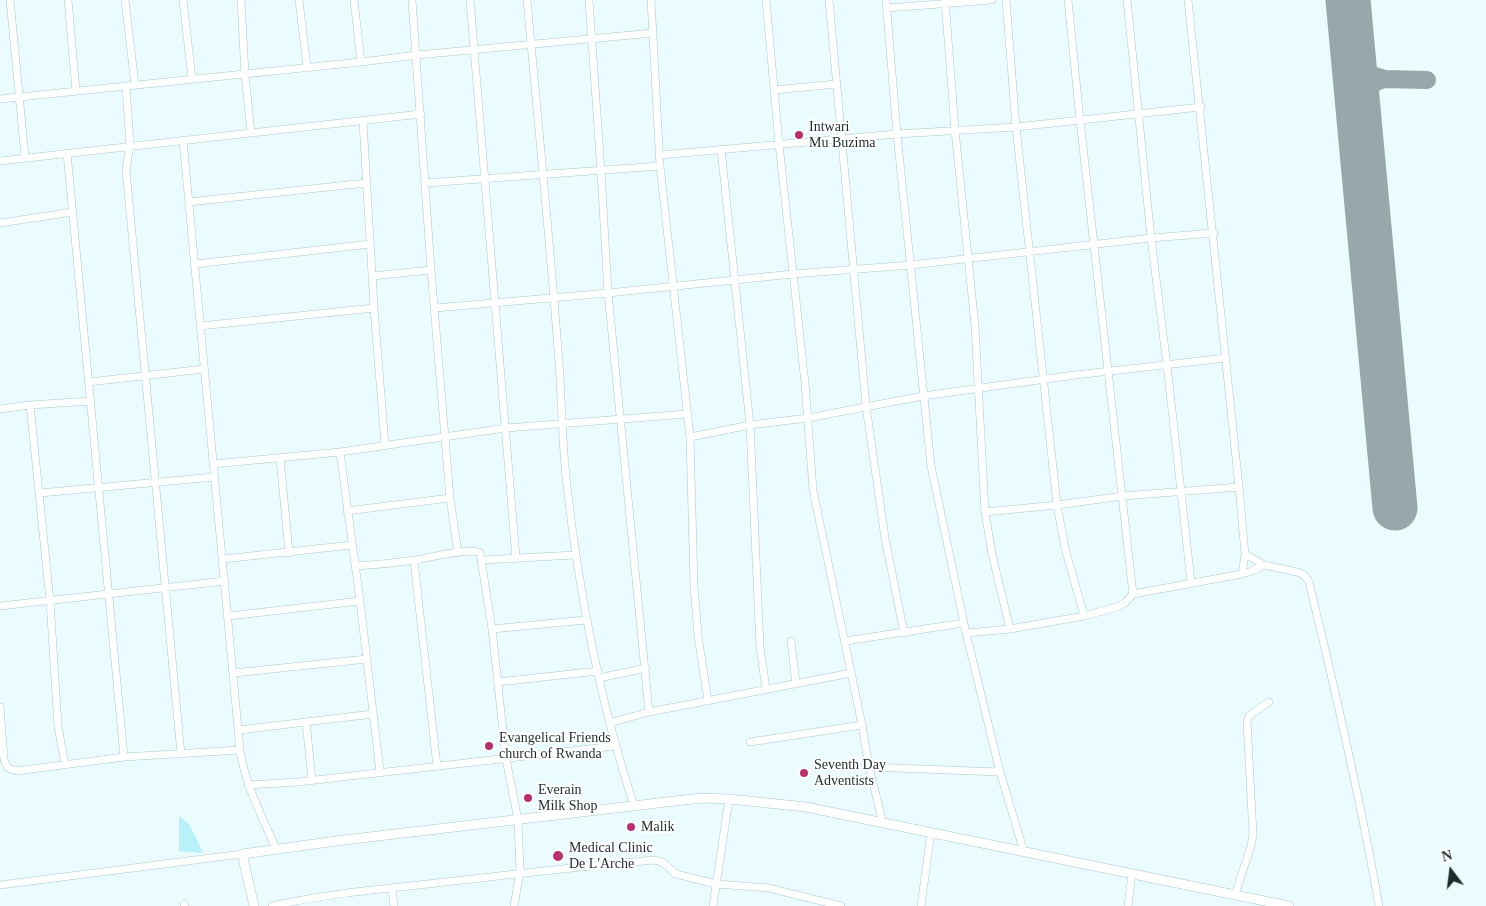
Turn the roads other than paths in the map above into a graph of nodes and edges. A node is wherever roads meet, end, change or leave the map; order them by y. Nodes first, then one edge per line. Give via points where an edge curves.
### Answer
1 (10, 0) edge
2 (68, 0) edge
3 (125, 0) edge
4 (183, 0) edge
5 (241, 0) edge
6 (299, 0) edge
7 (354, 0) edge
8 (412, 0) edge
9 (470, 0) edge
10 (527, 0) edge
11 (589, 0) edge
12 (651, 0) edge
13 (766, 0) edge
14 (829, 0) edge
15 (992, 0) edge
16 (1006, 0) edge
17 (1068, 0) edge
18 (1127, 0) edge
19 (1188, 0) edge
20 (945, 2) edge
21 (887, 4) edge
22 (653, 33) junction
23 (592, 39) junction
24 (531, 45) junction
25 (474, 50) junction
26 (416, 55) junction
27 (361, 62) junction
28 (307, 68) junction
29 (245, 74) junction
30 (192, 79) junction
31 (837, 84) junction
32 (135, 85) junction
33 (126, 86) junction
34 (774, 90) junction
35 (76, 91) junction
36 (19, 96) junction
37 (0, 99) edge
38 (1201, 107) junction
39 (421, 114) junction
40 (1139, 114) junction
41 (1080, 120) junction
42 (363, 122) junction
43 (1016, 127) junction
44 (955, 130) junction
45 (251, 133) junction
46 (897, 134) junction
47 (842, 139) junction
48 (183, 140) junction
49 (779, 144) junction
50 (130, 146) junction
51 (721, 149) junction
52 (67, 153) junction
53 (660, 155) junction
54 (25, 157) junction
55 (0, 161) edge
56 (660, 166) junction
57 (601, 170) junction
58 (542, 174) junction
59 (484, 178) junction
60 (366, 183) junction
61 (425, 183) junction
62 (189, 202) junction
63 (73, 212) junction
64 (0, 223) edge
65 (1214, 233) junction
66 (1152, 238) junction
67 (370, 244) junction
68 (1094, 246) junction
69 (1028, 251) junction
70 (969, 259) junction
71 (194, 264) junction
72 (911, 265) junction
73 (853, 269) junction
74 (431, 270) junction
75 (792, 274) junction
76 (372, 276) junction
77 (735, 280) junction
78 (674, 286) junction
79 (608, 293) junction
80 (553, 298) junction
81 (495, 302) junction
82 (374, 308) junction
83 (435, 308) junction
84 (200, 326) junction
85 (1226, 358) junction
86 (1168, 365) junction
87 (204, 369) junction
88 (1108, 371) junction
89 (144, 377) junction
90 (1044, 380) junction
91 (89, 382) junction
92 (978, 388) junction
93 (923, 396) junction
94 (91, 401) junction
95 (30, 405) junction
96 (866, 406) junction
97 (0, 409) edge
98 (687, 414) junction
99 (808, 418) junction
100 (620, 419) junction
101 (563, 424) junction
102 (750, 425) junction
103 (506, 428) junction
104 (445, 436) junction
105 (690, 437) junction
106 (385, 445) junction
107 (340, 452) junction
108 (280, 458) junction
109 (212, 464) junction
110 (214, 477) junction
111 (155, 483) junction
112 (98, 487) junction
113 (1240, 487) junction
114 (40, 492) junction
115 (1181, 492) junction
116 (1123, 496) junction
117 (450, 498) junction
118 (1058, 505) junction
119 (347, 511) junction
120 (985, 512) junction
121 (352, 546) junction
122 (289, 552) junction
123 (458, 553) junction
124 (1245, 554) junction
125 (575, 556) junction
126 (516, 558) junction
127 (223, 559) junction
128 (482, 560) junction
129 (414, 561) junction
130 (1264, 565) junction
131 (356, 566) junction
132 (1242, 574) junction
133 (225, 581) junction
134 (1191, 582) junction
135 (166, 589) junction
136 (109, 594) junction
137 (1133, 594) junction
138 (50, 601) junction
139 (360, 601) junction
140 (0, 606) edge
141 (229, 616) junction
142 (1084, 616) junction
143 (586, 620) junction
144 (964, 623) junction
145 (492, 629) junction
146 (1010, 629) junction
147 (904, 633) junction
148 (966, 633) junction
149 (791, 641) dead end
150 (845, 641) junction
151 (367, 659) junction
152 (646, 668) junction
153 (234, 673) junction
154 (851, 673) junction
155 (598, 674) junction
156 (498, 682) junction
157 (796, 684) junction
158 (766, 690) junction
159 (708, 701) junction
160 (1269, 702) dead end
161 (0, 707) edge
162 (650, 712) junction
163 (373, 714) junction
164 (306, 722) junction
165 (609, 723) junction
166 (862, 725) junction
167 (239, 730) junction
168 (750, 742) dead end
169 (615, 746) junction
170 (240, 750) junction
171 (180, 754) junction
172 (124, 757) junction
173 (506, 759) junction
174 (64, 765) junction
175 (437, 766) junction
176 (869, 767) junction
177 (380, 772) junction
178 (1000, 772) junction
179 (312, 780) junction
180 (248, 785) junction
181 (729, 799) junction
182 (634, 806) junction
183 (518, 820) junction
184 (883, 823) junction
185 (931, 832) junction
186 (276, 849) junction
187 (1024, 852) junction
188 (242, 854) junction
189 (520, 872) junction
190 (1132, 874) junction
191 (716, 884) junction
192 (0, 885) edge
193 (392, 888) junction
194 (1235, 894) junction
195 (254, 906) edge
196 (272, 906) edge
197 (394, 906) edge
198 (514, 906) edge
199 (713, 906) edge
200 (841, 906) edge
201 (921, 906) edge
202 (1128, 906) edge
203 (1289, 906) edge
204 (1378, 906) edge

1 - 36 street
2 - 35 street
3 - 32 street
4 - 30 street
5 - 29 street
6 - 28 street
7 - 27 street
8 - 26 street
9 - 25 street
10 - 24 street
11 - 23 street
12 - 22 street
13 - 34 street
14 - 31 street
15 - 20 street
16 - 43 street
17 - 41 street
18 - 40 street
19 - 38 street
20 - 21 street
20 - 44 street
21 - 46 street
22 - 23 street
22 - 53 street
23 - 24 street
23 - 57 street
24 - 25 street
24 - 58 street
25 - 26 street
25 - 59 street
26 - 27 street
26 - 39 street
27 - 28 street
28 - 29 street
29 - 30 street
29 - 45 street
30 - 32 street
31 - 34 street
31 - 47 street
32 - 33 street
33 - 35 street
33 - 50 street
34 - 49 street
35 - 36 street
36 - 37 street
36 - 54 street
38 - 40 street
38 - 65 street
39 - 42 street
39 - 61 street
40 - 41 street
40 - 66 street
41 - 43 street
41 - 68 street
42 - 45 street
42 - 60 street
43 - 44 street
43 - 69 street
44 - 46 street
44 - 70 street
45 - 48 street
46 - 47 street
46 - 72 street
47 - 49 street
47 - 73 street
48 - 50 street
48 - 62 street
49 - 51 street
49 - 75 street
50 - 52 street
50 - 89 street via 126,170
51 - 53 street
51 - 77 street
52 - 54 street
52 - 63 street
53 - 56 street
54 - 55 street
56 - 57 street
56 - 78 street
57 - 58 street
57 - 79 street
58 - 59 street
58 - 80 street
59 - 61 street
59 - 81 street
60 - 62 street
60 - 67 street
61 - 74 street
62 - 71 street
63 - 64 street
63 - 91 street
65 - 66 street
65 - 85 street
66 - 68 street
66 - 86 street
67 - 71 street
67 - 76 street
68 - 69 street
68 - 88 street
69 - 70 street
69 - 90 street
70 - 72 street
70 - 92 street
71 - 84 street
72 - 73 street
72 - 93 street
73 - 75 street
73 - 96 street
74 - 76 street
74 - 83 street
75 - 77 street
75 - 99 street
76 - 82 street
77 - 78 street
77 - 102 street
78 - 79 street
78 - 98 street
79 - 80 street
79 - 100 street
80 - 81 street
80 - 101 street
81 - 83 street
81 - 103 street
82 - 84 street
82 - 106 street
83 - 104 street
84 - 87 street
85 - 86 street
85 - 113 street
86 - 88 street
86 - 115 street
87 - 89 street
87 - 109 street
88 - 90 street
88 - 116 street
89 - 91 street
89 - 111 street
90 - 92 street
90 - 118 street
91 - 94 street
92 - 93 street
92 - 120 street
93 - 96 street
93 - 144 street via 931,466
94 - 95 street
94 - 112 street
95 - 97 street
95 - 114 street
96 - 99 street
96 - 147 street via 885,538
98 - 100 street
98 - 105 street
99 - 102 street
99 - 150 street via 813,490
100 - 101 street
100 - 152 street
101 - 103 street
101 - 125 street
102 - 105 street
102 - 158 street via 760,647
103 - 104 street
103 - 126 street
104 - 106 street
104 - 117 street
105 - 159 street via 694,586
106 - 107 street
107 - 108 street
107 - 119 street
108 - 109 street
108 - 122 street
109 - 110 street
110 - 111 street
110 - 127 street
111 - 112 street
111 - 135 street
112 - 114 street
112 - 136 street
113 - 115 street
113 - 124 street
114 - 138 street
115 - 116 street
115 - 134 street
116 - 118 street
116 - 137 street
117 - 119 street
117 - 123 street
118 - 120 street
118 - 142 street via 1065,548
119 - 121 street
120 - 146 street
121 - 122 street
121 - 131 street
122 - 127 street
123 - 128 street via 477,551
123 - 129 street
124 - 130 street
124 - 132 street
125 - 126 street
125 - 143 street
126 - 128 street
127 - 133 street
128 - 145 street
129 - 131 street
129 - 175 street
130 - 132 street
130 - 204 street via 1297,572 1308,582 1329,665
131 - 139 street
132 - 134 street
133 - 135 street
133 - 141 street
134 - 137 street
135 - 136 street
135 - 171 street
136 - 138 street
136 - 172 street
137 - 142 street via 1117,607
138 - 140 street
138 - 174 street via 57,713
139 - 141 street
139 - 151 street
141 - 153 street
142 - 146 street
143 - 145 street
143 - 155 street
144 - 147 street
144 - 148 street
145 - 156 street
146 - 148 street
147 - 150 street
148 - 178 street
149 - 157 street
150 - 154 street
151 - 153 street
151 - 163 street
152 - 155 street
152 - 162 street
153 - 167 street
154 - 157 street
154 - 166 street
155 - 156 street
155 - 165 street
156 - 173 street
157 - 158 street
158 - 159 street
159 - 162 street
160 - 194 street via 1247,721 1253,834
161 - 174 street via 4,760 8,768 16,771
162 - 165 street
163 - 164 street
163 - 177 street
164 - 167 street
164 - 179 street
165 - 169 street
166 - 168 street
166 - 176 street
167 - 170 street
169 - 173 street
169 - 182 street
170 - 171 street
170 - 180 street
171 - 172 street
172 - 174 street
173 - 175 street
173 - 183 street
175 - 177 street
176 - 178 street
176 - 184 street
177 - 179 street
178 - 187 street
179 - 180 street
180 - 186 street
181 - 182 street via 702,798
181 - 184 street via 806,807
181 - 191 street
182 - 183 street
183 - 186 street
183 - 189 street
184 - 185 street
185 - 187 street
185 - 201 street
186 - 188 street
187 - 190 street
188 - 192 street
188 - 195 street
189 - 191 street via 654,860 662,862 676,874
189 - 193 street
189 - 198 street
190 - 194 street
190 - 202 street
191 - 199 street
191 - 200 street via 769,888
193 - 196 street
193 - 197 street
194 - 203 street

